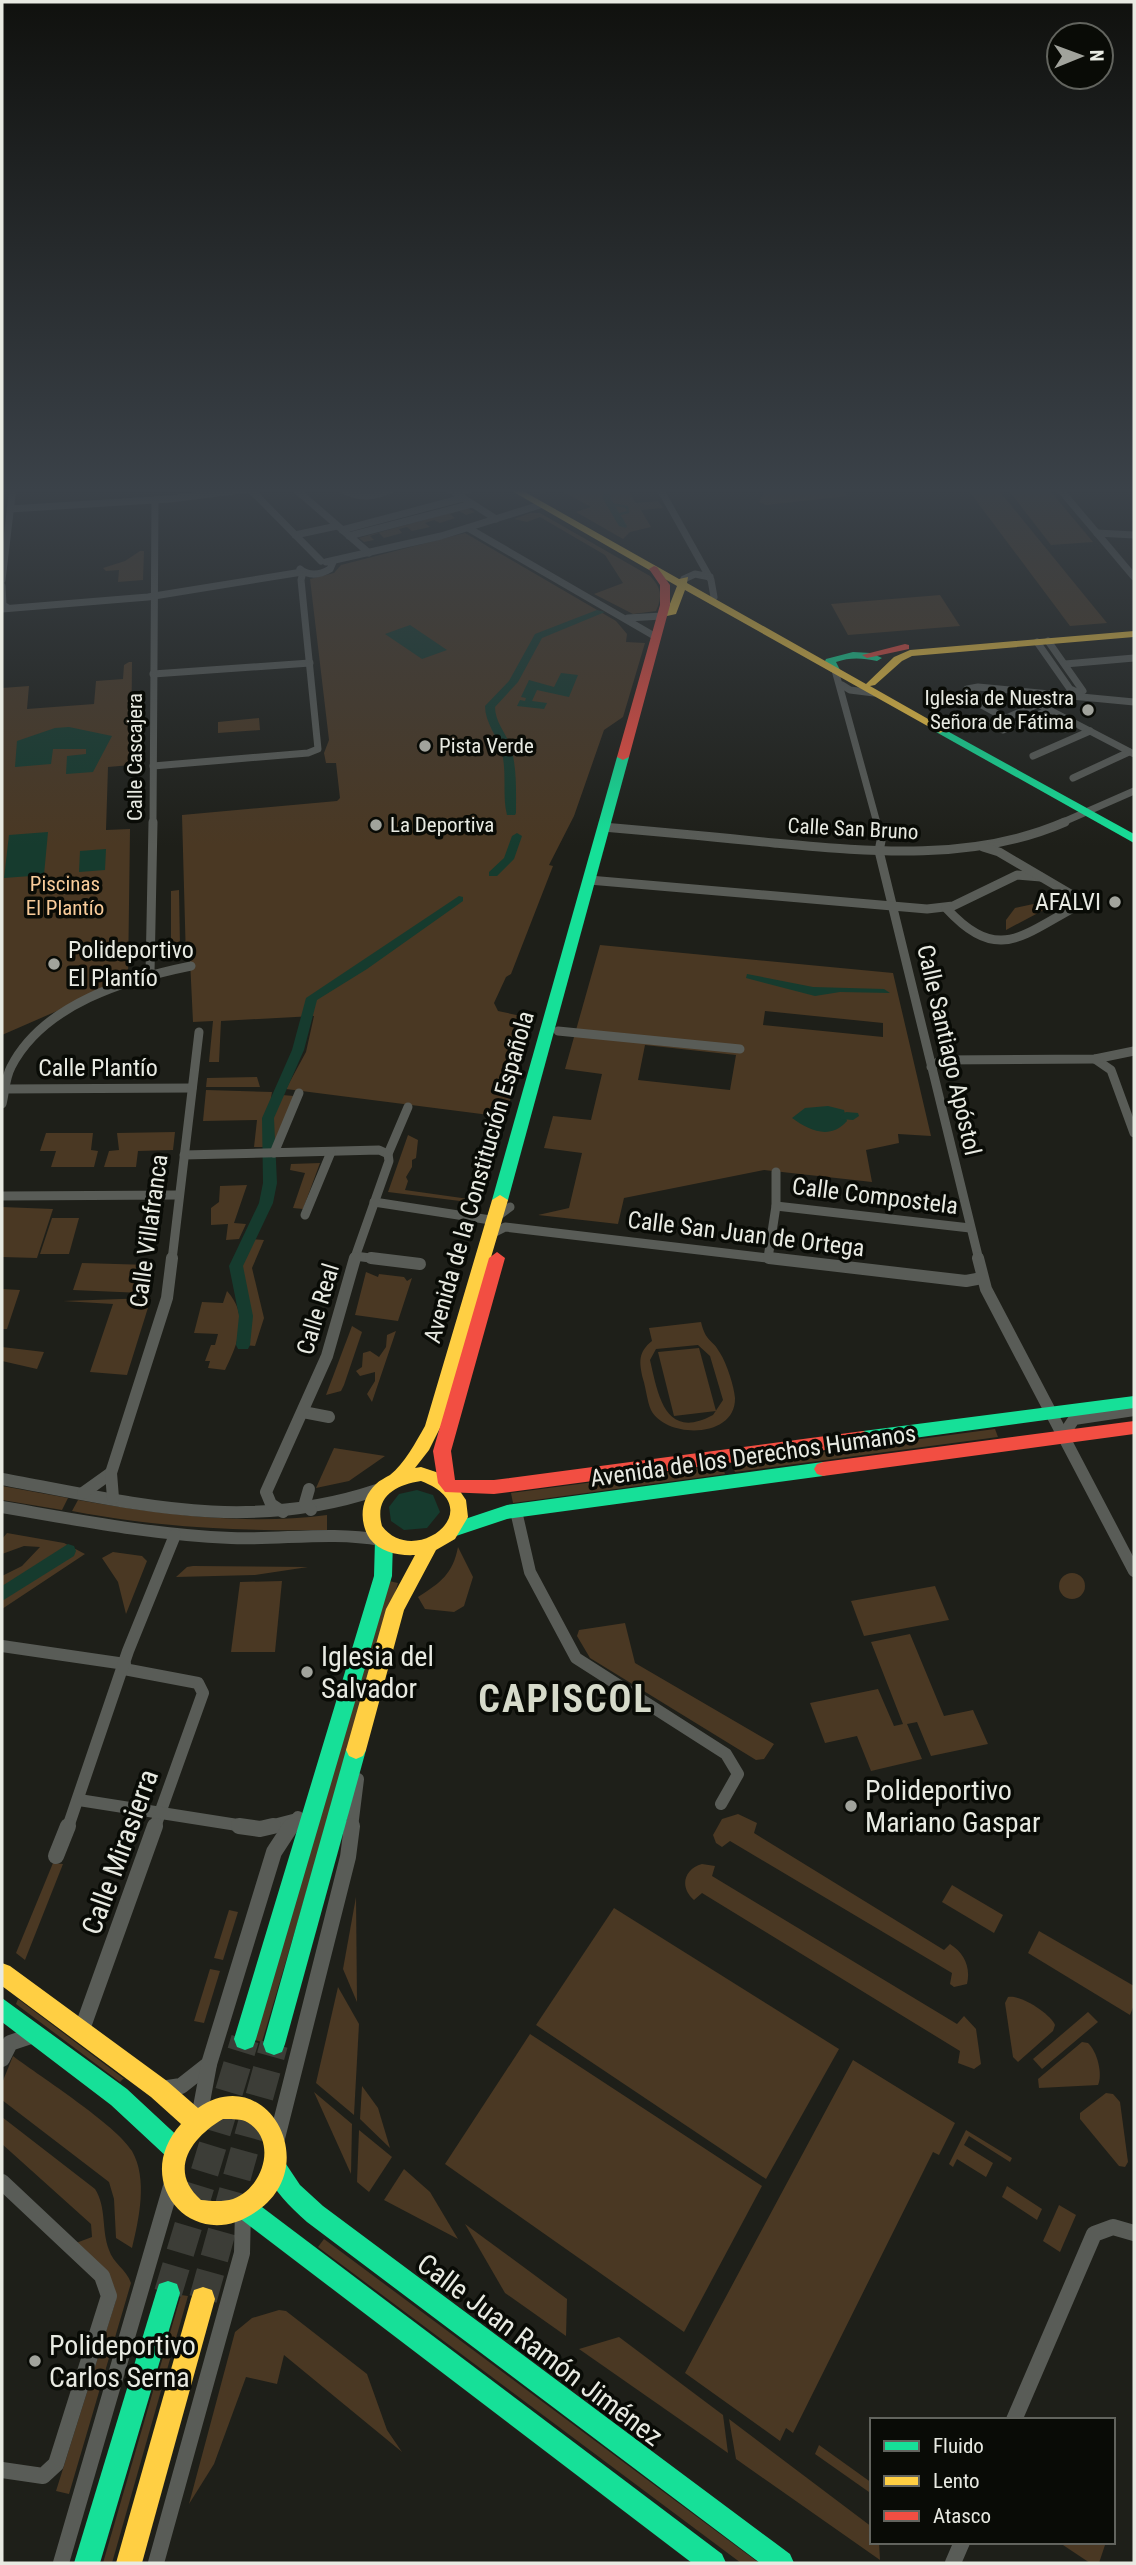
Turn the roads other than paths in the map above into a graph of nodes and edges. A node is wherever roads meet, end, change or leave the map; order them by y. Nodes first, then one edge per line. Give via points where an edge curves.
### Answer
1 (39, 607) edge
2 (153, 607) edge
3 (306, 607) edge
4 (605, 607) edge
5 (670, 607) junction
6 (735, 607) edge
7 (4, 610) edge
8 (625, 618) junction
9 (1134, 628) edge
10 (1134, 635) edge
11 (656, 637) junction
12 (1042, 642) junction
13 (867, 655) junction
14 (1134, 658) edge
15 (310, 663) junction
16 (1065, 664) junction
17 (887, 666) junction
18 (835, 672) junction
19 (153, 674) junction
20 (867, 689) junction
21 (1074, 689) junction
22 (1056, 691) junction
23 (1033, 694) junction
24 (1134, 696) edge
25 (1092, 697) junction
26 (1134, 702) edge
27 (1038, 704) junction
28 (1049, 710) junction
29 (1005, 718) junction
30 (1090, 731) junction
31 (1132, 753) edge
32 (1033, 756) dead end
33 (153, 766) junction
34 (1073, 778) dead end
35 (1134, 791) edge
36 (1089, 809) junction
37 (608, 827) junction
38 (1134, 831) edge
39 (1134, 839) edge
40 (1007, 841) junction
41 (973, 846) junction
42 (879, 850) junction
43 (1008, 857) junction
44 (1017, 863) junction
45 (1017, 874) junction
46 (1041, 877) junction
47 (594, 880) junction
48 (894, 908) junction
49 (946, 908) junction
50 (910, 909) junction
51 (896, 919) junction
52 (191, 966) dead end
53 (150, 973) junction
54 (558, 1031) junction
55 (199, 1032) dead end
56 (740, 1049) dead end
57 (1134, 1052) edge
58 (1095, 1059) junction
59 (931, 1067) junction
60 (192, 1088) junction
61 (5, 1089) junction
62 (299, 1093) dead end
63 (2, 1104) edge
64 (408, 1107) dead end
65 (1134, 1133) edge
66 (331, 1152) junction
67 (269, 1153) junction
68 (388, 1154) junction
69 (184, 1155) junction
70 (776, 1172) dead end
71 (179, 1195) junction
72 (2, 1196) edge
73 (374, 1202) junction
74 (776, 1206) junction
75 (305, 1215) dead end
76 (497, 1227) junction
77 (970, 1228) junction
78 (355, 1256) junction
79 (768, 1258) junction
80 (420, 1264) dead end
81 (982, 1278) junction
82 (1134, 1402) edge
83 (1134, 1410) edge
84 (303, 1412) junction
85 (1051, 1413) junction
86 (329, 1417) dead end
87 (1134, 1427) edge
88 (1062, 1437) junction
89 (111, 1473) junction
90 (397, 1478) junction
91 (2, 1479) edge
92 (449, 1485) junction
93 (309, 1489) dead end
94 (380, 1489) junction
95 (83, 1493) junction
96 (113, 1498) junction
97 (2, 1507) edge
98 (311, 1510) junction
99 (516, 1511) junction
100 (283, 1512) junction
101 (453, 1530) junction
102 (175, 1535) junction
103 (384, 1540) junction
104 (429, 1546) junction
105 (1134, 1571) edge
106 (2, 1646) edge
107 (125, 1667) junction
108 (363, 1722) junction
109 (319, 1787) junction
110 (79, 1800) junction
111 (722, 1804) dead end
112 (160, 1813) junction
113 (298, 1817) junction
114 (260, 1829) junction
115 (274, 1852) junction
116 (56, 1856) dead end
117 (2, 1973) edge
118 (2, 2009) edge
119 (81, 2032) junction
120 (37, 2034) junction
121 (245, 2039) tunnel mouth
122 (274, 2044) tunnel mouth
123 (2, 2059) edge
124 (209, 2064) junction
125 (159, 2089) junction
126 (197, 2119) junction
127 (276, 2141) junction
128 (176, 2150) junction
129 (276, 2169) junction
130 (173, 2178) junction
131 (2, 2182) edge
132 (244, 2210) junction
133 (1134, 2233) edge
134 (168, 2293) tunnel mouth
135 (204, 2299) tunnel mouth
136 (1015, 2418) edge
137 (2, 2470) edge
138 (961, 2544) edge
139 (61, 2563) edge
140 (87, 2563) edge
141 (129, 2563) edge
142 (156, 2563) edge
143 (713, 2563) edge
144 (781, 2563) edge
145 (953, 2563) edge

1 - 7 street
2 - 19 street, Calle Cascajera
3 - 15 street
4 - 8 street
5 - 8 street
5 - 11 main road, Avenida de la Constitución Española
5 - 37 main road, Avenida de la Constitución Española
6 - 18 main road
8 - 11 street
9 - 13 main road via 910,647
10 - 12 main road
11 - 37 main road, Avenida de la Constitución Española
12 - 16 street
12 - 17 main road via 910,653
12 - 21 street
13 - 17 main road
13 - 18 main road via 844,656
14 - 16 street
15 - 19 street
15 - 33 street via 320,746 316,751
16 - 21 street
17 - 20 main road
18 - 20 main road
18 - 42 street, Calle Santiago Apóstol via 881,841
19 - 33 street, Calle Cascajera
20 - 36 main road
21 - 22 street
21 - 22 street
21 - 24 street
21 - 25 street
22 - 23 street
22 - 25 street
23 - 27 street
23 - 29 street via 978,687 966,690 969,698
25 - 26 street
27 - 28 street
27 - 29 street
28 - 29 street via 1003,730 992,727
28 - 30 street
30 - 31 street
30 - 32 street
31 - 34 street
33 - 53 street, Calle Cascajera
35 - 36 street, Calle San Bruno
36 - 38 main road
36 - 39 main road
36 - 40 street, Calle San Bruno via 1037,834
37 - 42 street, Calle San Bruno
37 - 47 main road, Avenida de la Constitución Española
40 - 41 street, Calle San Bruno
40 - 43 street via 1003,849
41 - 42 street, Calle San Bruno
41 - 43 street
42 - 48 street, Calle Santiago Apóstol
43 - 44 street
44 - 45 street
44 - 46 street
45 - 46 street
45 - 49 street
46 - 49 street via 1072,895 1073,908 1013,941 989,940
47 - 48 street
47 - 54 main road, Avenida de la Constitución Española
47 - 76 main road, Avenida de la Constitución Española
48 - 50 street
48 - 51 street, Calle Santiago Apóstol
49 - 50 street
50 - 51 street
51 - 59 street, Calle Santiago Apóstol
52 - 53 street
53 - 61 street via 47,1024 18,1054
54 - 56 street
54 - 76 main road, Avenida de la Constitución Española via 510,1208
55 - 60 street, Calle Villafranca
57 - 58 street
58 - 59 street via 947,1060
58 - 65 street via 1111,1070
59 - 77 street, Calle Santiago Apóstol
60 - 61 street, Calle Plantío
60 - 69 street, Calle Villafranca
61 - 63 street
62 - 67 street
64 - 68 street, Calle Real
66 - 67 street
66 - 68 street via 379,1150
66 - 75 street
67 - 69 street
68 - 73 street, Calle Real
69 - 71 street, Calle Villafranca
70 - 74 street
71 - 72 street
71 - 89 street, Calle Villafranca via 167,1298
73 - 76 street, Calle San Juan de Ortega
73 - 78 street, Calle Real
74 - 77 street, Calle Compostela
74 - 79 street
76 - 79 street, Calle San Juan de Ortega
76 - 90 main road, Avenida de la Constitución Española via 433,1426
76 - 92 main road, Avenida de la Constitución Española via 442,1448
77 - 81 street, Calle Santiago Apóstol
78 - 80 street
78 - 84 street, Calle Real via 333,1339
79 - 81 street, Calle San Juan de Ortega via 966,1281
81 - 85 street, Calle Santiago Apóstol
82 - 85 main road, Avenida de los Derechos Humanos
83 - 88 street via 1074,1419
84 - 86 street
84 - 100 street, Calle Real via 266,1492 271,1504
85 - 88 street
85 - 92 main road, Avenida de los Derechos Humanos via 494,1487
87 - 88 main road, Avenida de los Derechos Humanos
88 - 99 main road, Avenida de los Derechos Humanos
88 - 105 street
89 - 95 street
89 - 96 street, Calle Villafranca
90 - 92 main road via 421,1474
90 - 94 main road
91 - 95 street
92 - 101 main road via 461,1508
93 - 98 street via 304,1503
94 - 98 street
94 - 103 main road via 369,1517
95 - 96 street
96 - 100 street via 183,1509
97 - 102 street
98 - 100 street
99 - 101 main road, Avenida de los Derechos Humanos
99 - 111 street via 530,1572 583,1665 726,1754 738,1774
101 - 104 main road
102 - 103 street via 245,1539 349,1535
102 - 107 street
103 - 104 main road via 408,1548
103 - 109 main road via 383,1576
104 - 108 main road via 395,1609
106 - 107 street
107 - 110 street
107 - 112 street, Calle Mirasierra via 204,1688
108 - 122 main road
108 - 127 street via 348,1857
109 - 113 street
109 - 121 main road
110 - 112 street
110 - 116 street
112 - 114 street
112 - 119 street, Calle Mirasierra
113 - 114 street
113 - 115 street
114 - 115 street via 272,1840
115 - 124 street
117 - 119 main road
118 - 120 main road
119 - 125 main road
120 - 123 street via 10,2043
120 - 128 main road via 119,2096
124 - 125 street via 181,2086
124 - 126 street
125 - 126 main road
126 - 127 main road via 222,2107 239,2107 262,2119
126 - 128 main road
127 - 129 main road
128 - 130 main road
129 - 132 main road via 265,2192
129 - 144 main road, Calle Juan Ramón Jiménez via 292,2193 321,2219
130 - 132 main road via 181,2197 195,2211 215,2216
130 - 139 street
131 - 137 street via 102,2276 109,2296 56,2464 43,2476
132 - 142 street via 242,2253
132 - 143 main road
133 - 136 street via 1106,2228 1090,2240
134 - 140 main road
135 - 141 main road
138 - 145 street

